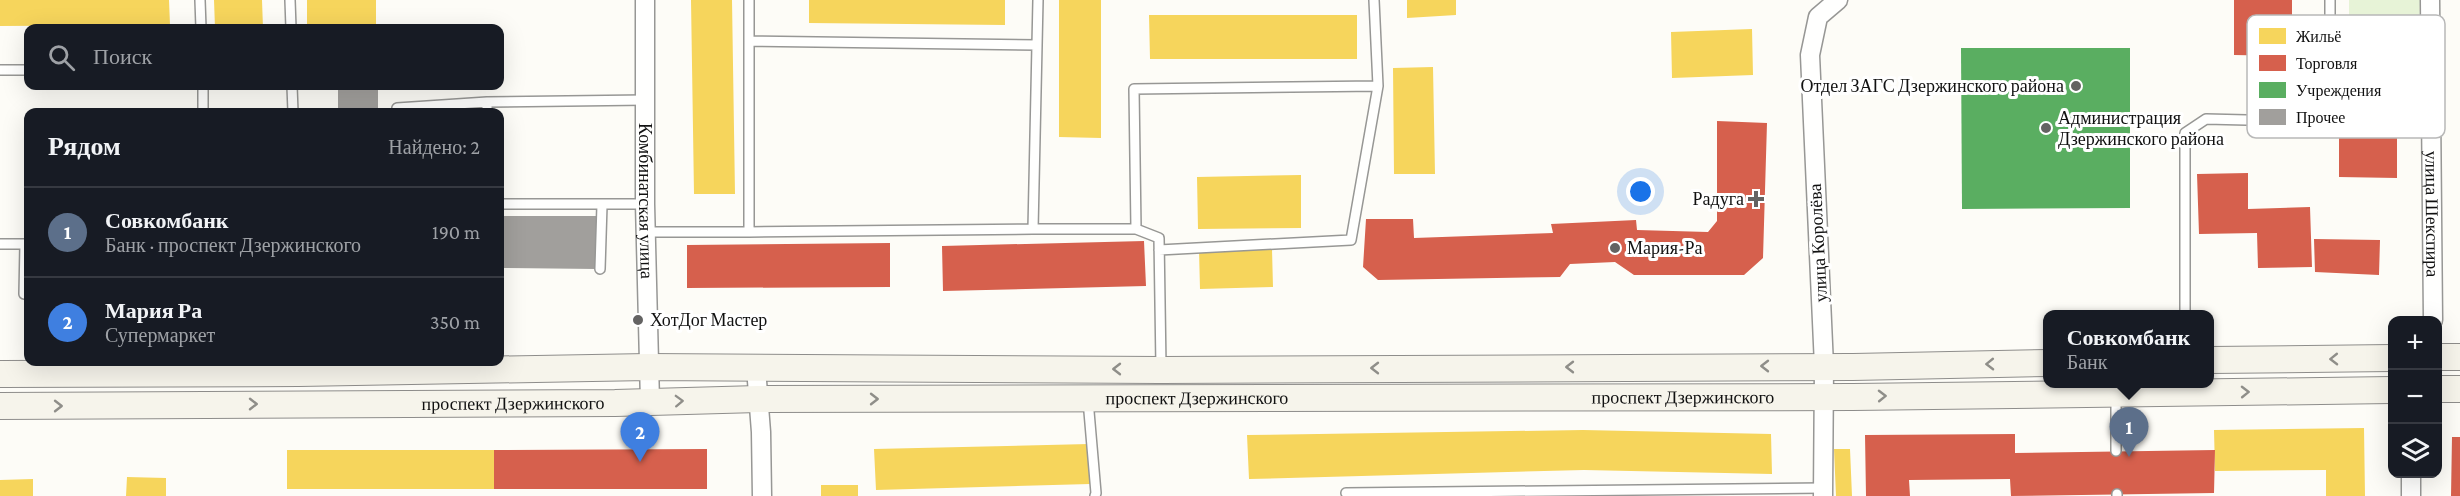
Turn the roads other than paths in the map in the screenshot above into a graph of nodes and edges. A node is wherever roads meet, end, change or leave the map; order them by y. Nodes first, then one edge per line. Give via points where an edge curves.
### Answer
1 (200, 0) edge
2 (290, 0) edge
3 (645, 0) edge
4 (749, 0) edge
5 (1038, 0) edge
6 (1374, 0) edge
7 (1838, 0) edge
8 (201, 24) edge
9 (291, 24) edge
10 (749, 41) junction
11 (1037, 45) junction
12 (0, 70) edge
13 (24, 70) edge
14 (1378, 86) junction
15 (203, 90) edge
16 (292, 90) edge
17 (646, 100) junction
18 (487, 107) edge
19 (203, 108) edge
20 (293, 108) edge
21 (397, 108) edge
22 (2247, 120) edge
23 (2431, 138) edge
24 (504, 204) edge
25 (645, 204) junction
26 (603, 205) junction
27 (1136, 229) junction
28 (1034, 230) junction
29 (646, 232) junction
30 (749, 232) junction
31 (0, 244) edge
32 (24, 244) edge
33 (1159, 250) junction
34 (600, 268) dead end
35 (2185, 310) edge
36 (2433, 316) edge
37 (2442, 357) edge
38 (2460, 357) edge
39 (2388, 358) edge
40 (2214, 360) edge
41 (2043, 363) edge
42 (1824, 366) junction
43 (299, 367) edge
44 (648, 367) junction
45 (756, 368) junction
46 (1161, 370) junction
47 (0, 374) edge
48 (2442, 389) edge
49 (2460, 389) edge
50 (2388, 390) edge
51 (2116, 393) junction
52 (1824, 395) junction
53 (1087, 398) junction
54 (758, 399) junction
55 (650, 402) junction
56 (0, 406) edge
57 (2116, 452) dead end
58 (2411, 478) edge
59 (1714, 492) edge
60 (1823, 492) edge
61 (1346, 493) dead end
62 (762, 496) edge
63 (1095, 496) edge
64 (2410, 496) edge

1 - 8 lane
2 - 9 lane
3 - 17 street, Комбинатская улица
4 - 10 lane
5 - 11 lane
6 - 14 lane
7 - 42 street, улица Королёва via 1818,17 1809,55
10 - 11 lane
10 - 30 lane
11 - 28 lane
12 - 13 lane
14 - 27 lane via 1134,89
14 - 33 lane via 1351,240
15 - 19 lane
16 - 20 lane
17 - 18 lane
17 - 25 street, Комбинатская улица
18 - 21 lane
22 - 35 lane via 2206,119 2184,133
23 - 36 street, улица Шекспира
24 - 26 lane
25 - 26 lane
25 - 29 street, Комбинатская улица
26 - 34 lane
27 - 28 lane
27 - 33 lane via 1159,238
28 - 30 lane
29 - 30 lane
29 - 44 street, Комбинатская улица
31 - 32 lane
33 - 46 lane
37 - 38 main road
39 -> 40 main road
41 -> 42 main road, проспект Дзержинского
42 -> 46 main road, проспект Дзержинского
42 - 52 street, улица Королёва
43 - 44 main road, проспект Дзержинского
43 - 47 main road, проспект Дзержинского
44 - 45 main road, проспект Дзержинского
44 - 55 street, Комбинатская улица
46 -> 45 main road, проспект Дзержинского
45 - 54 street
48 - 49 main road
51 -> 50 main road, проспект Дзержинского
52 -> 51 main road, проспект Дзержинского
51 - 57 lane
52 - 53 main road, проспект Дзержинского
52 - 60 street, улица Королёва
54 -> 53 main road, проспект Дзержинского
53 - 63 lane
55 -> 54 main road, проспект Дзержинского
54 - 62 street
56 -> 55 main road, проспект Дзержинского
58 - 64 street
59 - 60 lane
59 - 61 lane

